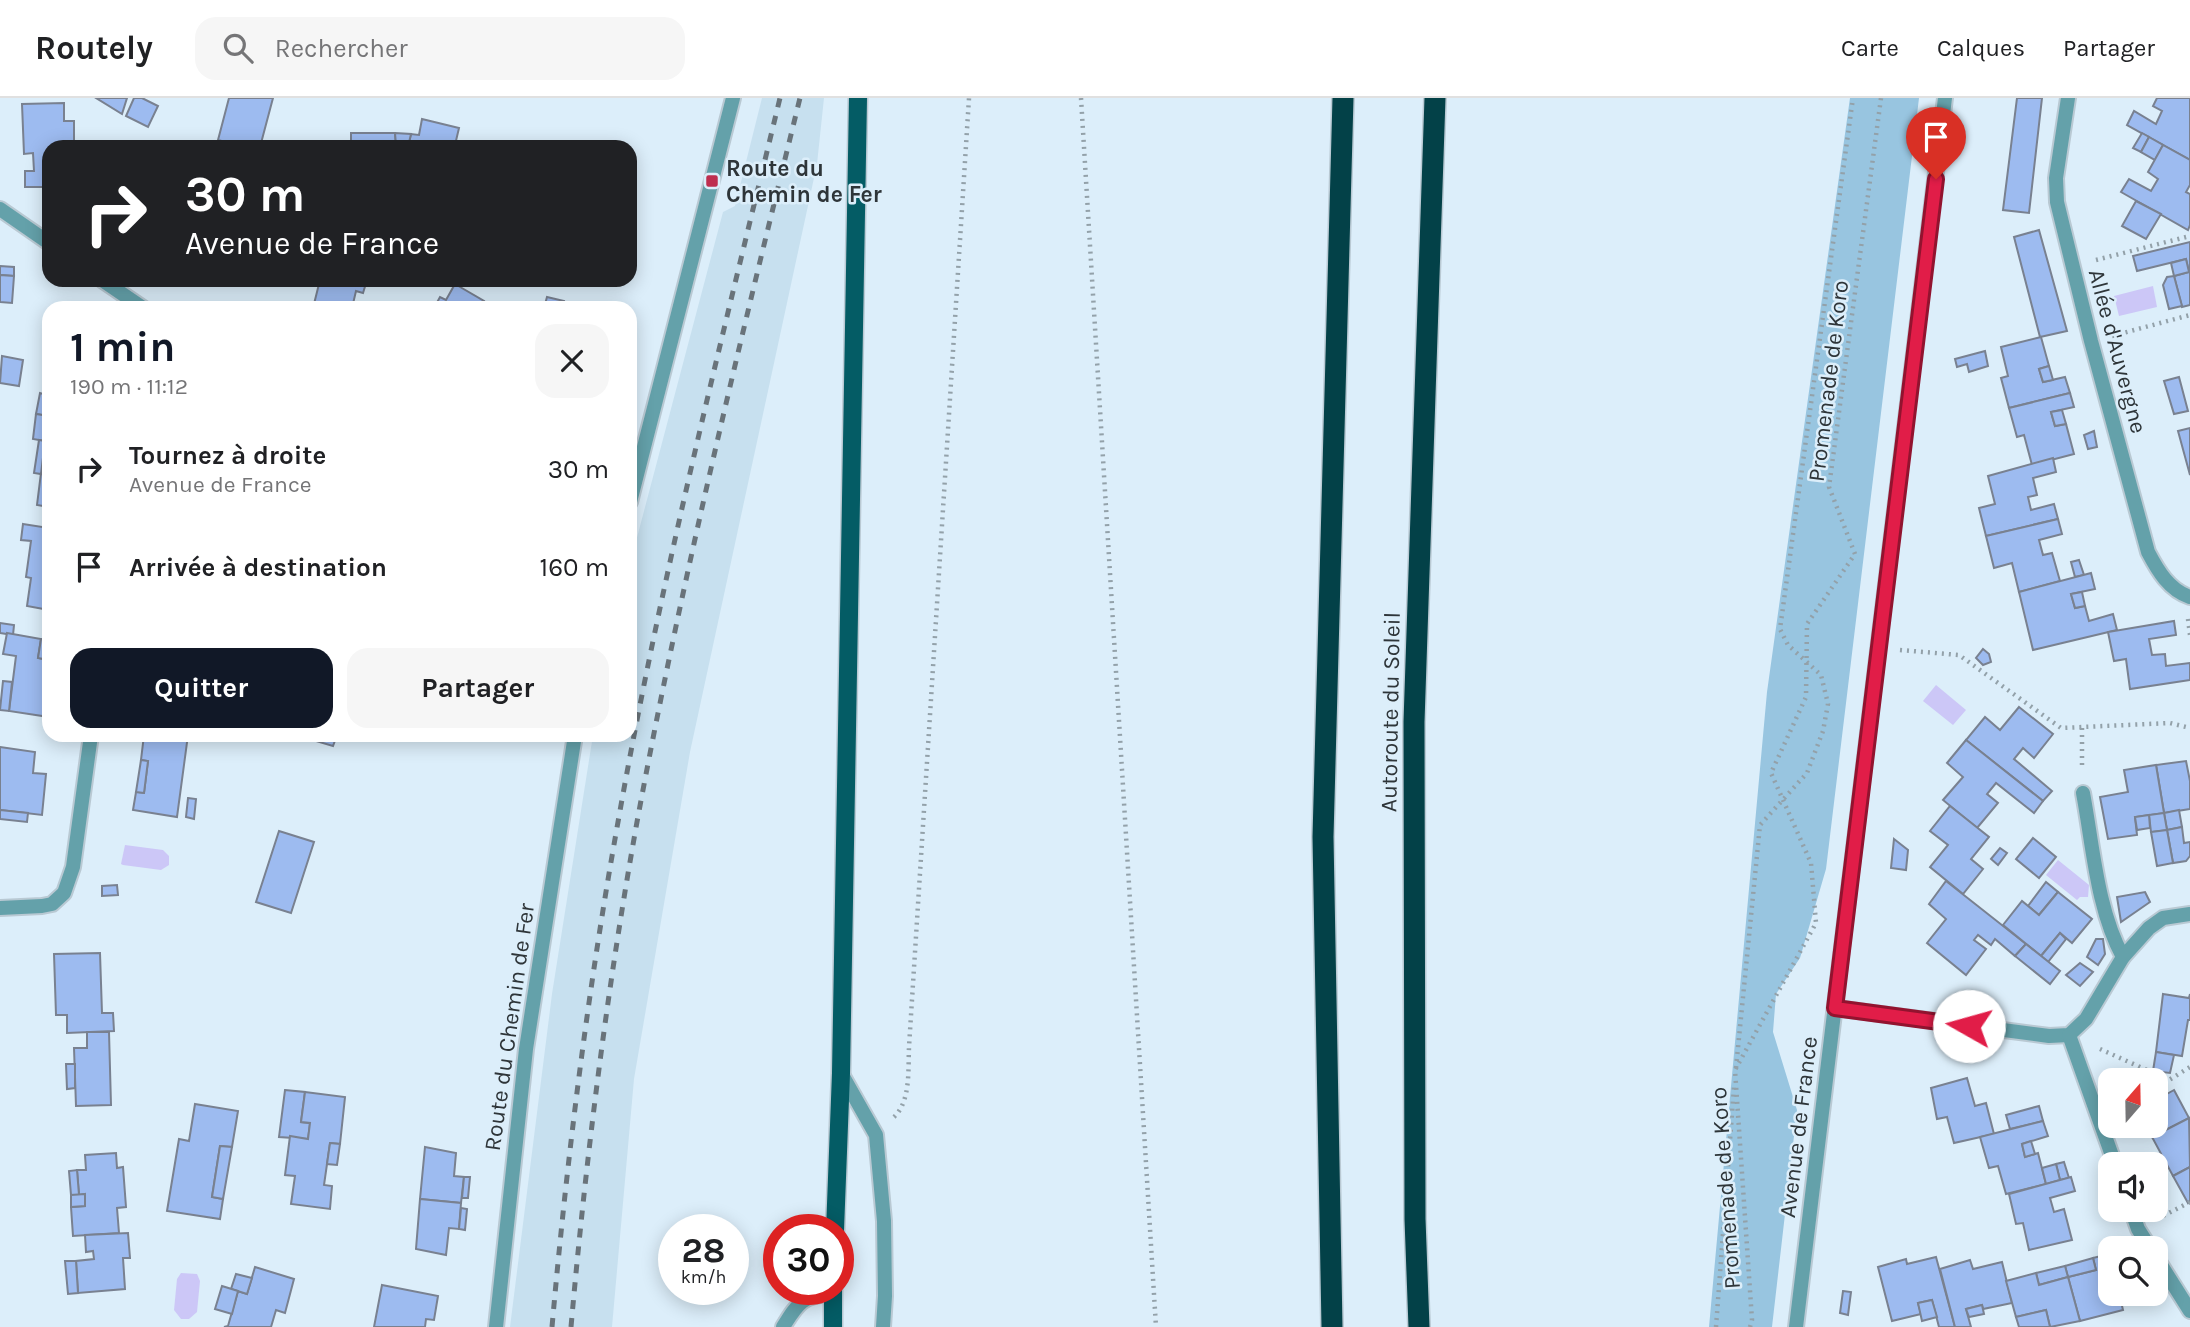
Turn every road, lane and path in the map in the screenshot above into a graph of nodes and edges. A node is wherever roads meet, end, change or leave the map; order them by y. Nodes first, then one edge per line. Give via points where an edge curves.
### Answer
1 (733, 98) edge
2 (858, 98) edge
3 (969, 98) edge
4 (1081, 98) edge
5 (1343, 98) edge
6 (1435, 98) edge
7 (1853, 98) edge
8 (1881, 98) edge
9 (1945, 98) edge
10 (2068, 98) edge
11 (0, 209) edge
12 (2190, 236) edge
13 (42, 238) edge
14 (2071, 266) junction
15 (112, 287) edge
16 (133, 301) edge
17 (2190, 315) edge
18 (2091, 341) junction
19 (637, 475) edge
20 (2190, 597) edge
21 (1879, 648) junction
22 (1807, 662) junction
23 (2082, 728) junction
24 (2190, 728) edge
25 (90, 742) edge
26 (574, 742) edge
27 (2083, 793) joint
28 (1783, 800) junction
29 (0, 908) edge
30 (2190, 914) edge
31 (2123, 957) junction
32 (1835, 1008) junction
33 (2068, 1035) junction
34 (2190, 1067) edge
35 (1735, 1070) junction
36 (841, 1073) junction
37 (876, 1135) junction
38 (2111, 1152) edge
39 (2190, 1202) edge
40 (836, 1214) edge
41 (2136, 1222) edge
42 (2138, 1229) junction
43 (2142, 1236) edge
44 (2168, 1276) edge
45 (799, 1305) edge
46 (833, 1305) edge
47 (2190, 1311) edge
48 (496, 1327) edge
49 (783, 1327) edge
50 (833, 1327) edge
51 (883, 1327) edge
52 (1156, 1327) edge
53 (1332, 1327) edge
54 (1419, 1327) edge
55 (1716, 1327) edge
56 (1750, 1327) edge
57 (1796, 1327) edge

1 - 19 street
2 - 36 main road
3 - 37 path via 906,1081 901,1111
4 - 52 path
5 - 53 highway via 1324,837
6 - 54 highway, Autoroute du Soleil via 1414,722
7 - 22 path via 1780,629 1788,645
8 - 22 path, Promenade de Koro via 1829,487 1855,554 1807,624
9 - 21 street, Avenue de France
10 - 14 street, Allée d'Auvergne via 2056,178
11 - 13 street
12 - 14 path
14 - 18 street, Allée d'Auvergne
15 - 16 street
17 - 18 path
18 - 20 street, Allée d'Auvergne via 2148,552 2171,586
21 - 23 path via 1959,655 2061,728
21 - 32 street, Avenue de France
22 - 28 path, Promenade de Koro via 1805,697 1771,773
22 - 28 path via 1821,675 1828,704 1824,731 1807,773
23 - 24 path via 2170,723
23 - 27 path
25 - 29 street via 73,867 64,893 52,904
26 - 48 street, Route du Chemin de Fer via 526,1049
27 - 31 street via 2105,912
28 - 35 path via 1760,825
28 - 35 path, Promenade de Koro via 1811,863 1816,922
30 - 31 street via 2163,918
31 - 33 street via 2086,1019
32 - 33 street
32 - 57 street, Avenue de France
33 - 34 path via 2169,1080
33 - 38 street
35 - 55 path
35 - 56 path, Promenade de Koro
36 - 37 street
36 - 40 main road
37 - 51 street via 884,1221
39 - 42 path
41 - 42 street
42 - 43 street
44 - 47 street
45 - 49 street
46 - 50 main road

